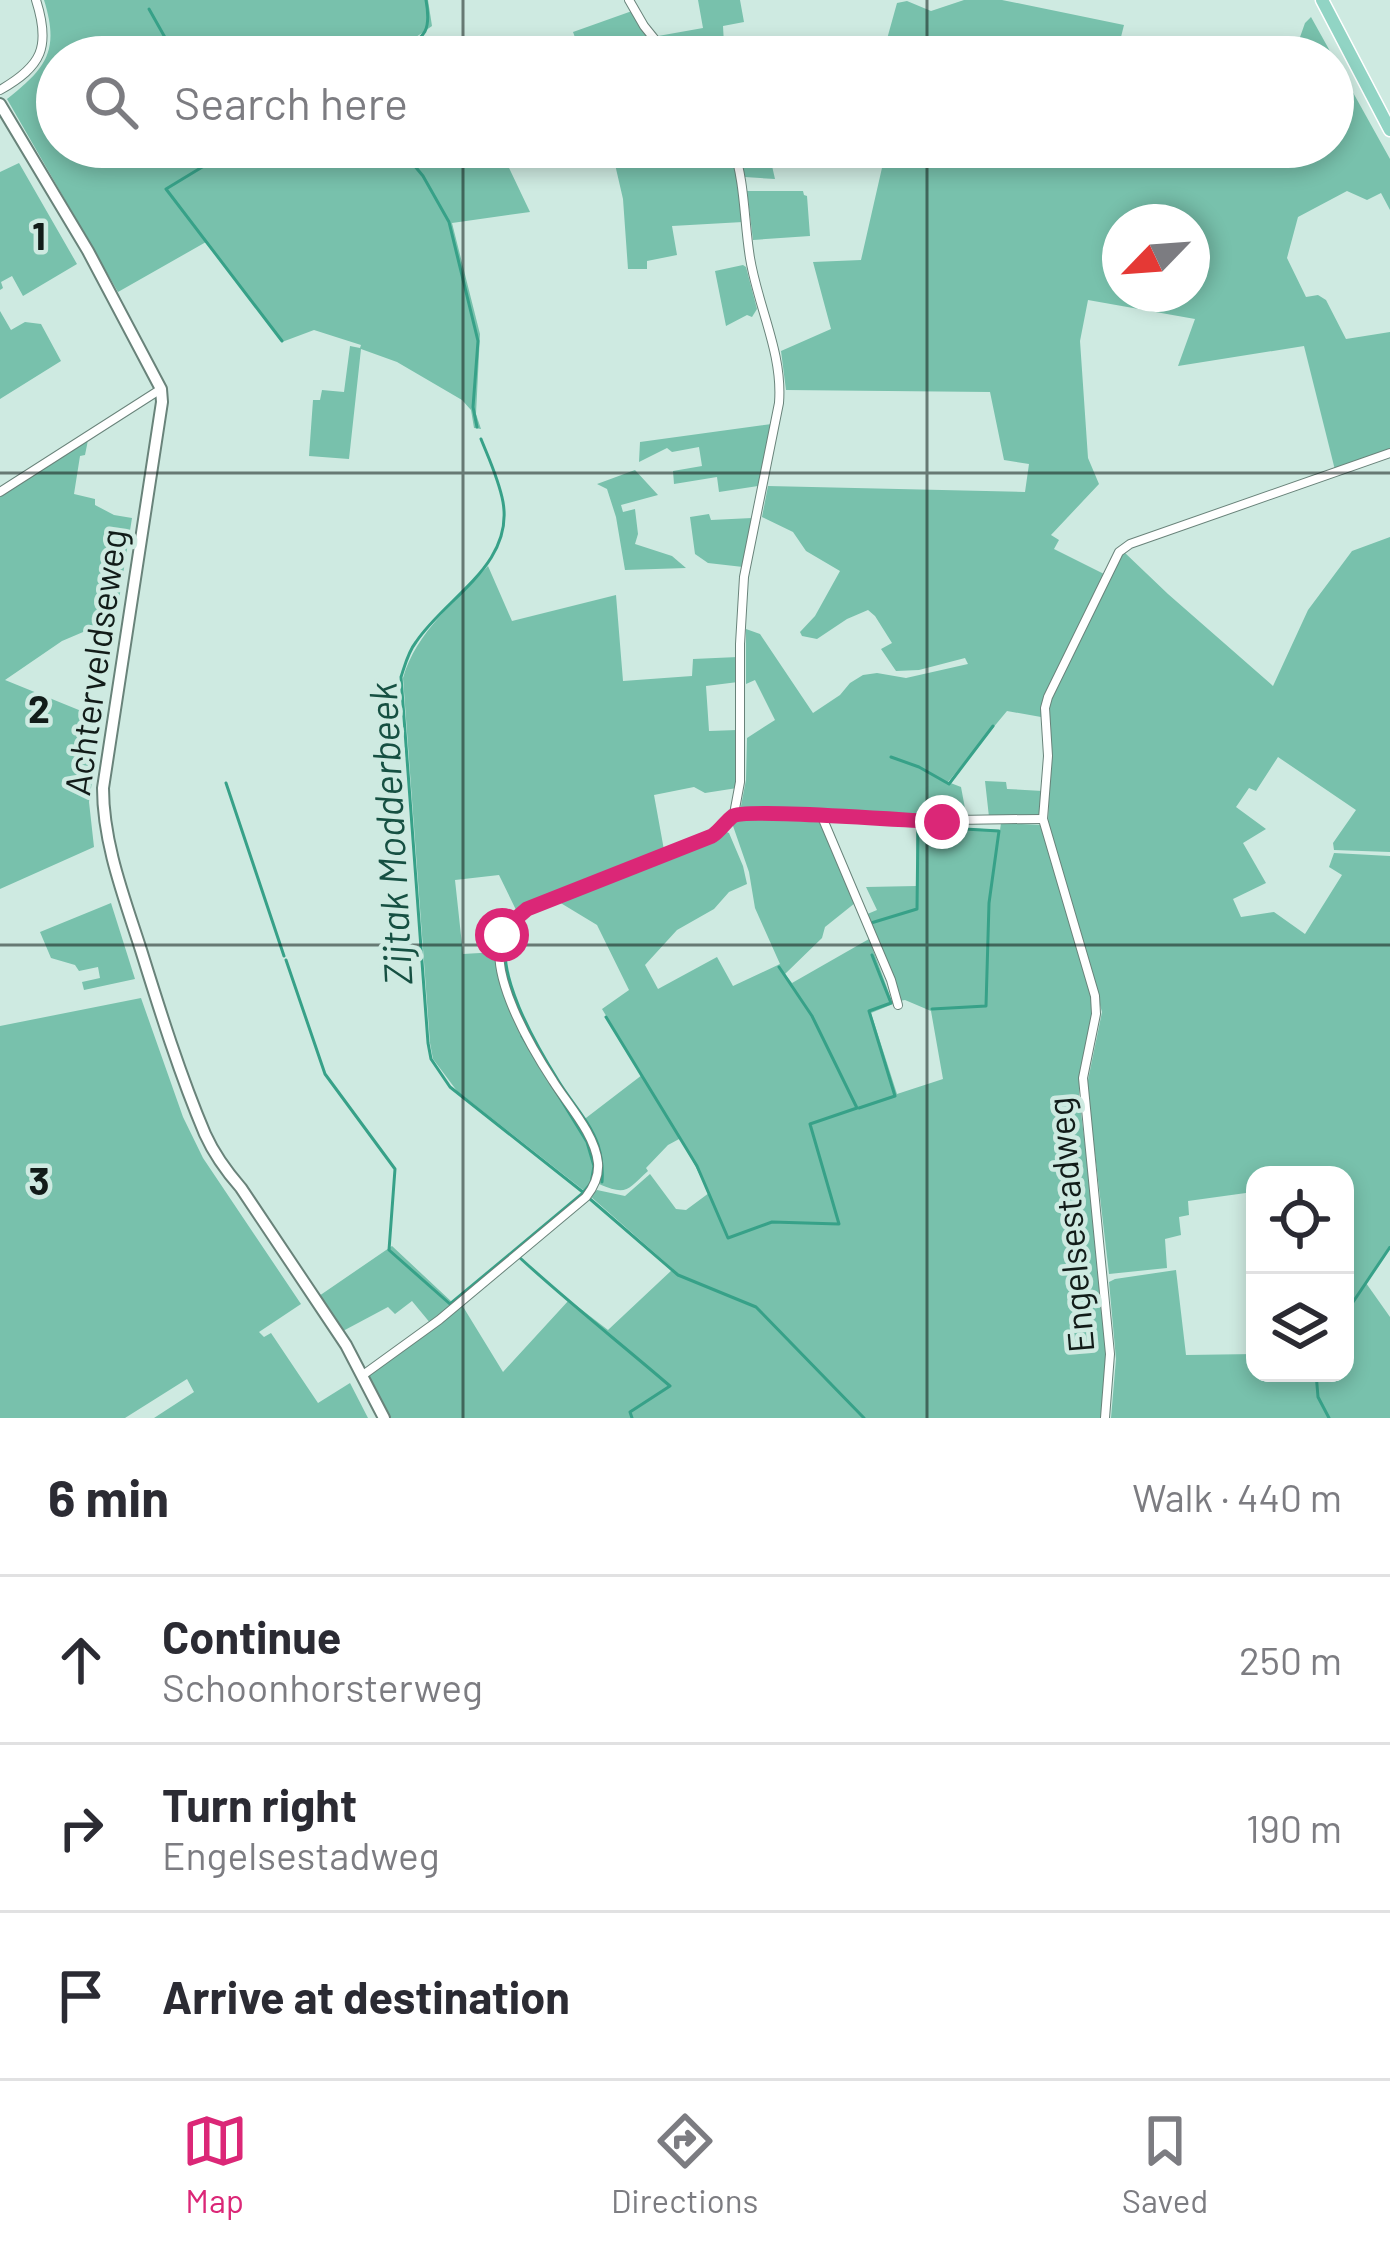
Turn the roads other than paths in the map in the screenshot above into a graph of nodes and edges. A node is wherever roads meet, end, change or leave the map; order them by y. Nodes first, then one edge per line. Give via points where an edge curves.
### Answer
1 (36, 0) edge
2 (628, 0) edge
3 (1322, 0) edge
4 (43, 36) edge
5 (652, 36) edge
6 (1341, 36) edge
7 (1354, 61) edge
8 (36, 62) edge
9 (0, 90) edge
10 (0, 104) edge
11 (1390, 130) edge
12 (36, 164) edge
13 (38, 168) edge
14 (739, 168) edge
15 (160, 389) junction
16 (1390, 453) edge
17 (0, 492) edge
18 (734, 814) junction
19 (822, 817) junction
20 (1043, 819) junction
21 (898, 1004) dead end
22 (363, 1375) junction
23 (384, 1418) edge
24 (1105, 1418) edge

1 - 4 street
2 - 5 street
3 - 6 main road
7 - 11 main road
8 - 9 street
10 - 12 street
13 - 15 street
14 - 18 street via 780,382 744,577
15 - 17 street
15 - 22 street, Achterveldseweg via 103,822 206,1137
16 - 20 street, Engelsestadweg via 1119,552 1048,697
18 - 19 street
18 - 22 street via 712,836 538,904 506,928 500,958 508,993 537,1057 590,1139 596,1181 439,1320
19 - 20 street
19 - 21 street
20 - 24 street, Engelsestadweg via 1095,996 1083,1078 1110,1354
22 - 23 street, Achterveldseweg

